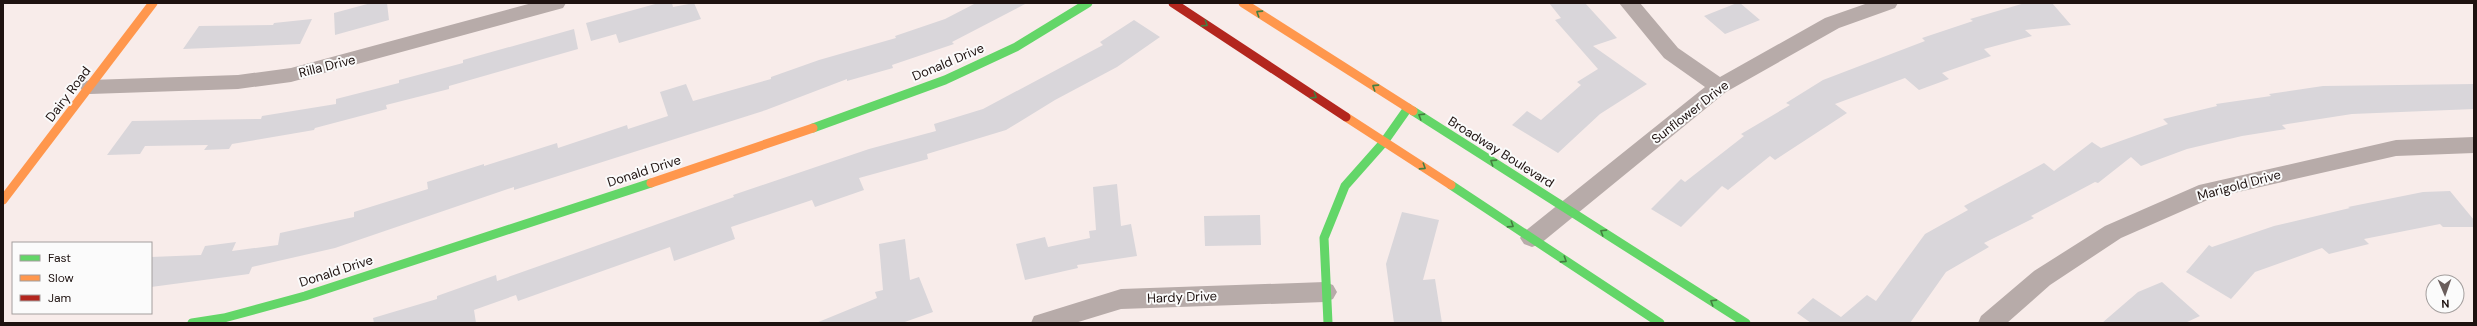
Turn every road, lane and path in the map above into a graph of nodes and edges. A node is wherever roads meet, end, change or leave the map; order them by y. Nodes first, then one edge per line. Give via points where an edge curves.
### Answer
1 (154, 3) edge
2 (556, 3) edge
3 (1088, 3) edge
4 (1172, 3) edge
5 (1243, 3) edge
6 (1628, 3) edge
7 (1888, 3) edge
8 (90, 87) junction
9 (1719, 87) junction
10 (1408, 108) junction
11 (1384, 142) junction
12 (2474, 145) edge
13 (3, 200) edge
14 (1568, 210) junction
15 (1532, 238) junction
16 (1325, 292) junction
17 (192, 323) edge
18 (1043, 323) edge
19 (1328, 323) edge
20 (1660, 323) edge
21 (1746, 323) edge
22 (1990, 323) edge

1 - 8 street, Dairy Road
2 - 8 street, Rilla Drive via 291,75 238,82
3 - 17 street, Donald Drive via 1016,47 945,80 743,153 305,296 224,318
4 -> 11 street
10 -> 5 street, Broadway Boulevard
6 - 9 street via 1671,53
7 - 9 street, Sunflower Drive via 1832,23
8 - 13 street, Dairy Road
9 - 14 street, Sunflower Drive
10 - 11 street
14 -> 10 street, Broadway Boulevard
11 -> 15 street
11 - 16 street via 1345,186 1324,238
12 - 22 street, Marigold Drive via 2396,148 2207,191 2114,232 2042,278
14 - 15 street, Sunflower Drive
21 -> 14 street, Broadway Boulevard
15 -> 20 street
16 - 18 street, Hardy Drive via 1121,299
16 - 19 street

